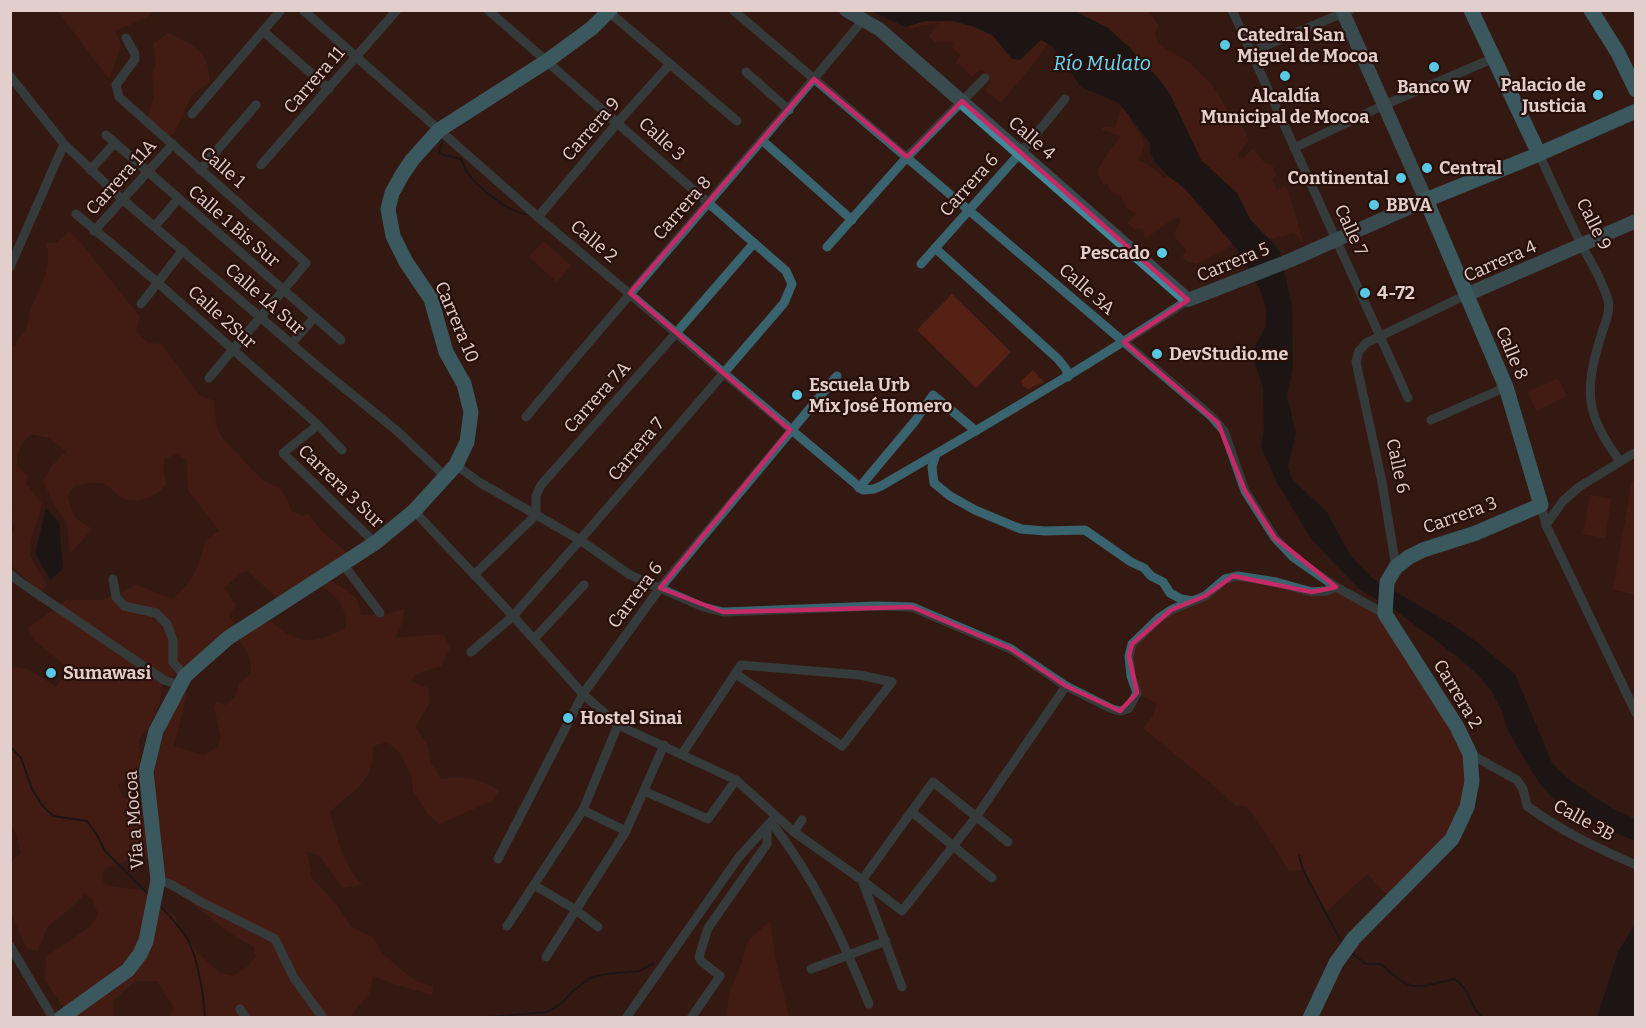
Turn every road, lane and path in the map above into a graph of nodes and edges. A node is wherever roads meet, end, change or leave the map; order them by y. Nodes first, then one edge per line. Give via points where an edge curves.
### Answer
1 (281, 10) edge
2 (303, 10) edge
3 (488, 10) edge
4 (733, 10) edge
5 (846, 10) edge
6 (1232, 10) edge
7 (1471, 10) edge
8 (1591, 10) edge
9 (610, 11) edge
10 (392, 12) edge
11 (1345, 12) edge
12 (863, 20) junction
13 (263, 30) junction
14 (126, 38) dead end
15 (1251, 52) junction
16 (356, 56) junction
17 (1494, 58) junction
18 (547, 61) junction
19 (670, 64) junction
20 (746, 72) dead end
21 (985, 78) dead end
22 (814, 79) junction
23 (12, 81) edge
24 (329, 89) junction
25 (1635, 90) edge
26 (1065, 99) dead end
27 (962, 101) junction
28 (256, 105) dead end
29 (1384, 105) junction
30 (789, 110) junction
31 (1635, 111) edge
32 (192, 114) dead end
33 (737, 121) dead end
34 (618, 122) junction
35 (439, 130) junction
36 (106, 135) dead end
37 (763, 141) junction
38 (115, 143) junction
39 (64, 144) junction
40 (173, 144) junction
41 (1294, 148) junction
42 (1021, 152) junction
43 (1539, 154) junction
44 (907, 157) junction
45 (261, 165) dead end
46 (90, 170) junction
47 (200, 170) junction
48 (147, 171) junction
49 (122, 199) junction
50 (178, 199) junction
51 (1426, 200) junction
52 (709, 203) junction
53 (969, 208) junction
54 (76, 214) dead end
55 (538, 217) junction
56 (852, 220) junction
57 (1635, 221) edge
58 (155, 226) junction
59 (94, 231) junction
60 (1337, 239) junction
61 (754, 243) junction
62 (1581, 244) junction
63 (827, 247) dead end
64 (935, 248) junction
65 (183, 250) junction
66 (921, 264) dead end
67 (10, 267) edge
68 (157, 282) junction
69 (282, 291) junction
70 (630, 293) junction
71 (1467, 295) junction
72 (1188, 300) junction
73 (784, 303) joint
74 (141, 304) dead end
75 (261, 318) junction
76 (314, 318) junction
77 (678, 333) junction
78 (1380, 335) junction
79 (341, 340) dead end
80 (1124, 342) junction
81 (291, 344) junction
82 (234, 350) junction
83 (723, 372) junction
84 (837, 376) dead end
85 (1068, 376) junction
86 (209, 378) dead end
87 (1506, 387) junction
88 (1408, 398) dead end
89 (526, 417) dead end
90 (1431, 420) dead end
91 (318, 424) junction
92 (790, 430) junction
93 (976, 431) junction
94 (342, 450) dead end
95 (1635, 452) edge
96 (936, 454) junction
97 (1620, 460) junction
98 (451, 471) junction
99 (863, 489) junction
100 (1541, 505) junction
101 (414, 511) junction
102 (536, 515) junction
103 (1546, 525) junction
104 (580, 540) junction
105 (375, 543) junction
106 (343, 564) junction
107 (1396, 567) junction
108 (10, 574) edge
109 (474, 575) junction
110 (113, 579) dead end
111 (584, 585) dead end
112 (1336, 587) junction
113 (660, 588) junction
114 (1195, 601) junction
115 (1384, 612) junction
116 (380, 613) dead end
117 (513, 616) junction
118 (534, 639) junction
119 (471, 652) dead end
120 (736, 674) junction
121 (183, 681) junction
122 (1066, 686) junction
123 (583, 694) junction
124 (1635, 712) edge
125 (618, 725) junction
126 (664, 745) junction
127 (682, 754) junction
128 (1470, 754) junction
129 (736, 780) junction
130 (644, 791) junction
131 (583, 810) junction
132 (912, 812) junction
133 (976, 817) junction
134 (802, 820) dead end
135 (771, 822) junction
136 (626, 831) junction
137 (794, 832) junction
138 (1008, 842) dead end
139 (953, 847) junction
140 (498, 859) dead end
141 (1635, 865) edge
142 (727, 874) junction
143 (992, 878) dead end
144 (862, 879) junction
145 (158, 880) junction
146 (743, 880) junction
147 (534, 885) junction
148 (576, 909) junction
149 (507, 926) dead end
150 (597, 927) dead end
151 (886, 941) junction
152 (10, 946) edge
153 (849, 956) junction
154 (546, 957) dead end
155 (811, 969) dead end
156 (902, 987) dead end
157 (869, 1004) dead end
158 (53, 1017) edge
159 (61, 1017) edge
160 (323, 1017) edge
161 (626, 1017) edge
162 (691, 1017) edge
163 (1310, 1017) edge

1 - 13 street
2 - 16 street, Calle 2
3 - 18 street, Calle 3
4 - 22 street, Calle 3A
5 - 12 main road, Calle 4
6 - 15 street, Calle 7
7 - 17 main road, Calle 9
8 - 25 main road
9 - 18 main road, Carrera 10
9 - 19 street
10 - 16 street, Carrera 11
11 - 15 street
11 - 29 main road, Calle 8
12 - 22 street, Carrera 8
12 - 27 main road, Calle 4 via 879,29
13 - 24 street
13 - 32 street
14 - 40 street, Calle 1 via 135,59 117,85 118,95
15 - 41 street, Calle 7
16 - 24 street, Carrera 11
16 - 35 street, Calle 2
17 - 29 street
17 - 43 main road, Calle 9
18 - 34 street, Calle 3
18 - 35 main road, Carrera 10
19 - 33 street
19 - 34 street, Carrera 9
20 - 30 street
21 - 27 street
22 - 30 street, Carrera 8
22 - 44 street, Calle 3A
23 - 39 street, Calle 1A Sur
24 - 45 street, Carrera 11
26 - 42 street, Carrera 6
27 - 42 main road, Calle 4
27 - 44 street
28 - 47 street
29 - 41 street
29 - 51 main road, Calle 8
30 - 37 street, Carrera 8
31 - 43 main road, Carrera 5
34 - 52 street, Calle 3
34 - 55 street, Carrera 9
35 - 55 street, Calle 2
35 - 98 main road, Carrera 10 via 402,175 388,209 393,236 430,299 446,352 464,384 471,412 467,442
36 - 38 street, Calle 1 Bis Sur
37 - 52 street, Carrera 8
37 - 56 street
38 - 46 street
38 - 48 street, Calle 1 Bis Sur
39 - 46 street, Calle 1A Sur
39 - 67 street
40 - 47 street, Calle 1
40 - 48 street, Carrera 11A
41 - 60 street, Calle 7
42 - 53 street, Carrera 6
42 - 72 main road, Calle 4
43 - 51 main road, Carrera 5
43 - 62 street, Calle 9
44 - 53 street, Calle 3A
44 - 56 street
46 - 49 street, Calle 1A Sur
47 - 69 street, Calle 1 via 306,263
48 - 49 street, Carrera 11A
48 - 50 street, Calle 1 Bis Sur
49 - 58 street, Calle 1A Sur
49 - 59 street, Carrera 11A
50 - 58 street
50 - 69 street, Calle 1 Bis Sur
51 - 60 main road, Carrera 5
51 - 71 main road, Calle 8
52 - 61 street, Calle 3
52 - 70 street, Carrera 8
53 - 64 street, Carrera 6
53 - 80 street, Calle 3A
54 - 59 street, Calle 2Sur
55 - 70 street, Calle 2
56 - 63 street
57 - 62 main road, Carrera 4
58 - 65 street, Calle 1A Sur
59 - 68 street, Calle 2Sur
60 - 72 main road, Carrera 5
60 - 78 street, Calle 7
61 - 73 street, Calle 3 via 791,277
61 - 77 street, Carrera 7A
62 - 71 main road, Carrera 4
62 - 97 street, Calle 9 via 1599,276 1609,309 1594,359 1589,399 1592,416
64 - 66 street, Carrera 6
64 - 85 street via 1058,359
65 - 68 street
65 - 75 street, Calle 1A Sur
68 - 74 street
68 - 82 street, Calle 2Sur
69 - 75 street
69 - 76 street, Calle 1 Bis Sur
70 - 77 street, Calle 2
70 - 89 street, Carrera 8
71 - 78 street, Carrera 4
71 - 87 main road, Calle 8
72 - 80 street, Carrera 5
73 - 83 street, Carrera 7
75 - 81 street, Calle 1A Sur
75 - 82 street
76 - 79 street, Calle 1 Bis Sur
76 - 81 street
77 - 83 street, Calle 2
77 - 102 street, Carrera 7A via 541,485 536,496
78 - 88 street, Calle 7
78 - 107 street, Calle 6 via 1366,343 1356,362
80 - 85 street, Carrera 5
80 - 112 street, Calle 3A via 1218,423 1245,491 1275,537 1293,557
81 - 98 street, Calle 1A Sur
82 - 86 street
82 - 91 street, Calle 2Sur
83 - 92 street, Calle 2
83 - 104 street, Carrera 7
84 - 92 street, Carrera 6
85 - 93 street, Carrera 5
87 - 90 street
87 - 100 main road, Calle 8
91 - 94 street, Calle 2Sur
91 - 105 street, Carrera 3 Sur via 284,453
92 - 99 street, Calle 2
92 - 113 street, Carrera 6
93 - 96 street, Carrera 5
93 - 99 street via 933,395
95 - 97 street
96 - 99 street, Carrera 5 via 881,486
96 - 114 street via 932,467 934,483 950,496 1021,529 1085,530 1163,582 1170,593
97 - 103 street via 1563,501
98 - 101 main road, Carrera 10
98 - 102 street, Calle 1A Sur via 479,482
100 - 103 street, Calle 8
100 - 107 main road, Carrera 3 via 1476,533 1423,550
101 - 105 main road, Carrera 10
101 - 109 street
102 - 104 street, Calle 1A Sur
102 - 109 street
103 - 124 street, Calle 8
104 - 113 street, Calle 1A Sur via 630,575
104 - 117 street, Carrera 7
105 - 106 main road, Vía a Mocoa
106 - 116 street
106 - 121 main road, Vía a Mocoa via 228,638
107 - 115 main road via 1387,582
108 - 121 street via 164,680
109 - 117 street
110 - 121 street via 116,597 124,606 156,613 167,624 173,640 173,662
111 - 118 street
112 - 114 street via 1312,592 1233,576
112 - 115 street, Calle 3A
113 - 122 street, Calle 1A Sur via 723,612 912,607 1011,649
113 - 123 street, Carrera 6
114 - 122 street, Calle 1A Sur via 1159,618 1132,644 1131,676 1137,693 1128,709 1112,709
115 - 128 main road, Carrera 2
117 - 118 street
117 - 119 street, Carrera 7
118 - 123 street
120 - 120 street via 741,665 860,675 892,682 842,746
120 - 127 street
121 - 145 main road, Vía a Mocoa via 156,731 146,772
122 - 133 street
123 - 125 street
123 - 140 street, Carrera 6
125 - 126 street
125 - 131 street
126 - 127 street
126 - 130 street
127 - 129 street
128 - 141 street, Calle 3B via 1517,780 1527,806 1553,825
128 - 163 main road, Carrera 2 via 1472,781 1467,807 1452,839 1354,938 1336,963
129 - 130 street via 708,819
129 - 135 street
130 - 136 street
131 - 136 street
131 - 147 street
132 - 133 street via 933,783
132 - 139 street
132 - 144 street
133 - 138 street
133 - 139 street
134 - 137 street
135 - 137 street
135 - 142 street
135 - 146 street via 767,844
135 - 153 street via 813,883
136 - 148 street
137 - 144 street
139 - 143 street
139 - 144 street via 902,911
142 - 146 street
142 - 161 street
144 - 151 street
145 - 159 main road, Vía a Mocoa via 140,954 128,970
145 - 160 street via 275,939 294,978
146 - 162 street via 708,928 699,957 720,976
147 - 148 street
147 - 149 street
148 - 150 street
148 - 154 street
151 - 153 street
151 - 156 street
152 - 158 street
153 - 155 street
153 - 157 street

